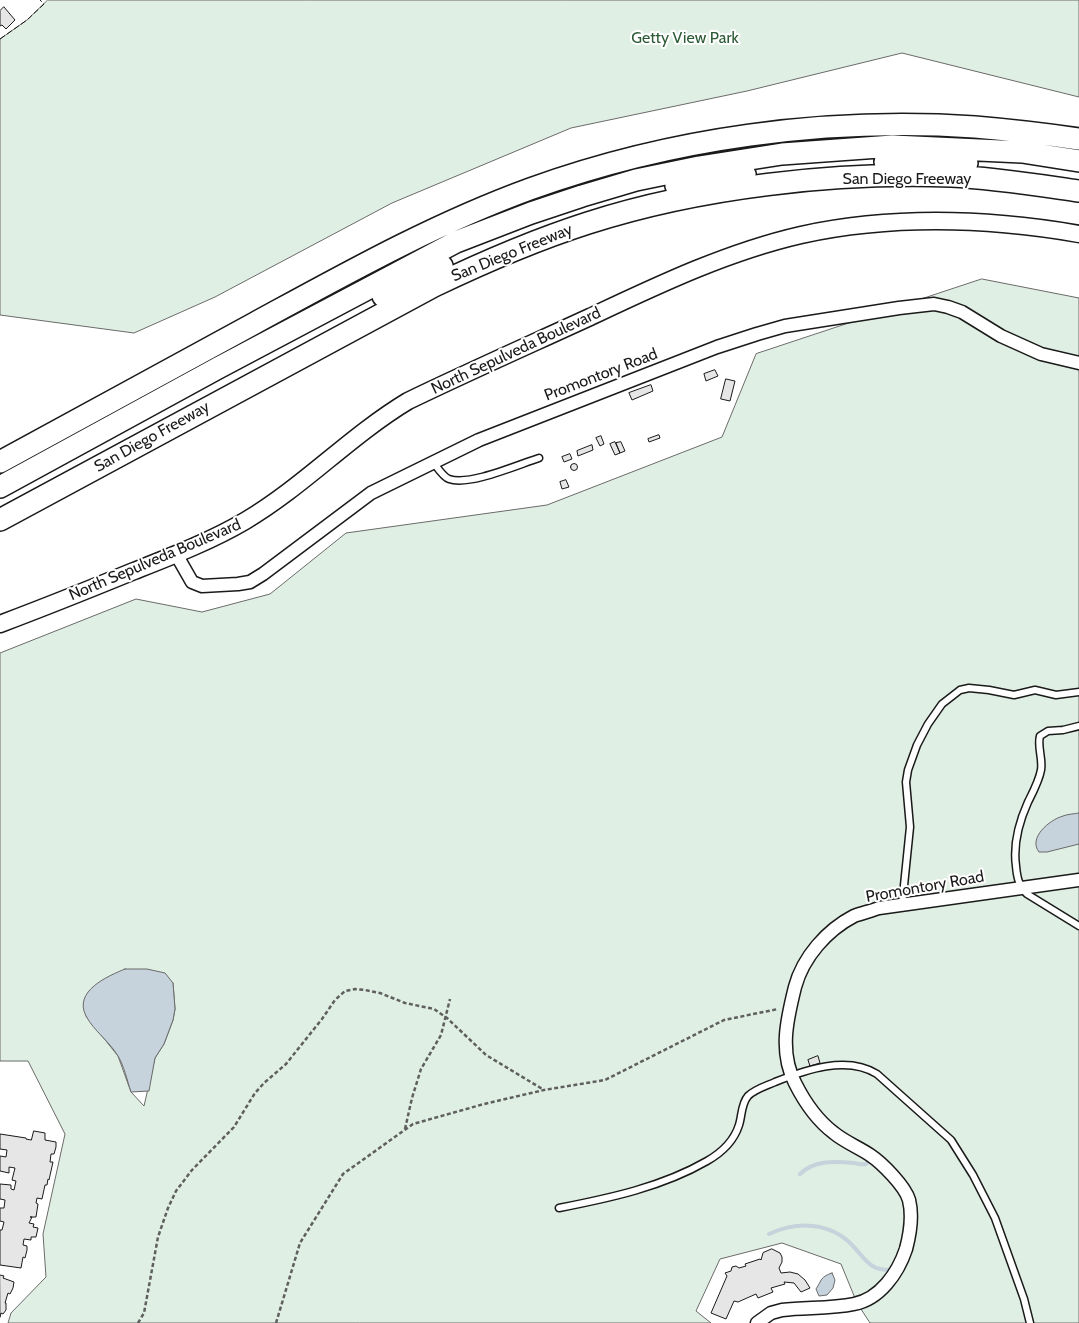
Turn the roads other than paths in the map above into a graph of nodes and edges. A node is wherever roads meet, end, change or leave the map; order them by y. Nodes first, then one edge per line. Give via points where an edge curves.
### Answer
1 (1079, 139) edge
2 (1079, 162) edge
3 (1079, 176) edge
4 (1079, 191) edge
5 (1079, 234) edge
6 (1079, 363) edge
7 (539, 458) dead end
8 (0, 462) edge
9 (433, 462) junction
10 (0, 487) edge
11 (0, 504) edge
12 (0, 520) edge
13 (176, 554) junction
14 (0, 624) edge
15 (1079, 692) edge
16 (1079, 726) edge
17 (1079, 880) edge
18 (1020, 887) junction
19 (902, 905) junction
20 (1079, 926) edge
21 (792, 1076) junction
22 (559, 1208) dead end
23 (757, 1323) edge
24 (1030, 1323) edge

1 - 8 highway via 975,127 851,126 703,142 591,170 533,188 428,231
2 - 10 highway via 1022,152 893,146 782,154 699,166 582,196 456,242
3 - 11 highway via 995,165 925,161 781,168 710,179 577,212 503,239 414,279
4 - 12 highway, San Diego Freeway via 951,176 829,179 751,187 643,208 590,223 494,258 426,290
5 - 13 main road, North Sepulveda Boulevard via 952,220 874,223 801,235 738,254 673,279 408,401 360,433 273,503 224,532
6 - 9 street, Promontory Road via 1041,354 1017,344 948,306 927,304 899,308 785,326 717,347 479,440
7 - 9 lane via 462,481 447,478
9 - 13 street, Promontory Road via 371,493 250,582 202,586 192,582
13 - 14 main road, North Sepulveda Boulevard
15 - 19 lane via 1056,695 1035,690 1014,695 969,688 960,690 942,704 917,745 908,770 910,827
16 - 18 lane via 1048,731 1038,741 1041,771 1018,831 1015,848
17 - 18 street, Promontory Road
18 - 19 street, Promontory Road
18 - 20 lane
19 - 21 street, Promontory Road via 856,915 815,948 803,966 786,1037 786,1054
21 - 22 lane via 759,1088 748,1096 733,1139 707,1161 638,1191
21 - 23 street, Promontory Road via 815,1114 834,1133 871,1156 897,1182 909,1201 910,1230 904,1254 892,1278 871,1296 853,1304 782,1310
21 - 24 lane via 823,1067 858,1066 869,1069 951,1140 994,1218

